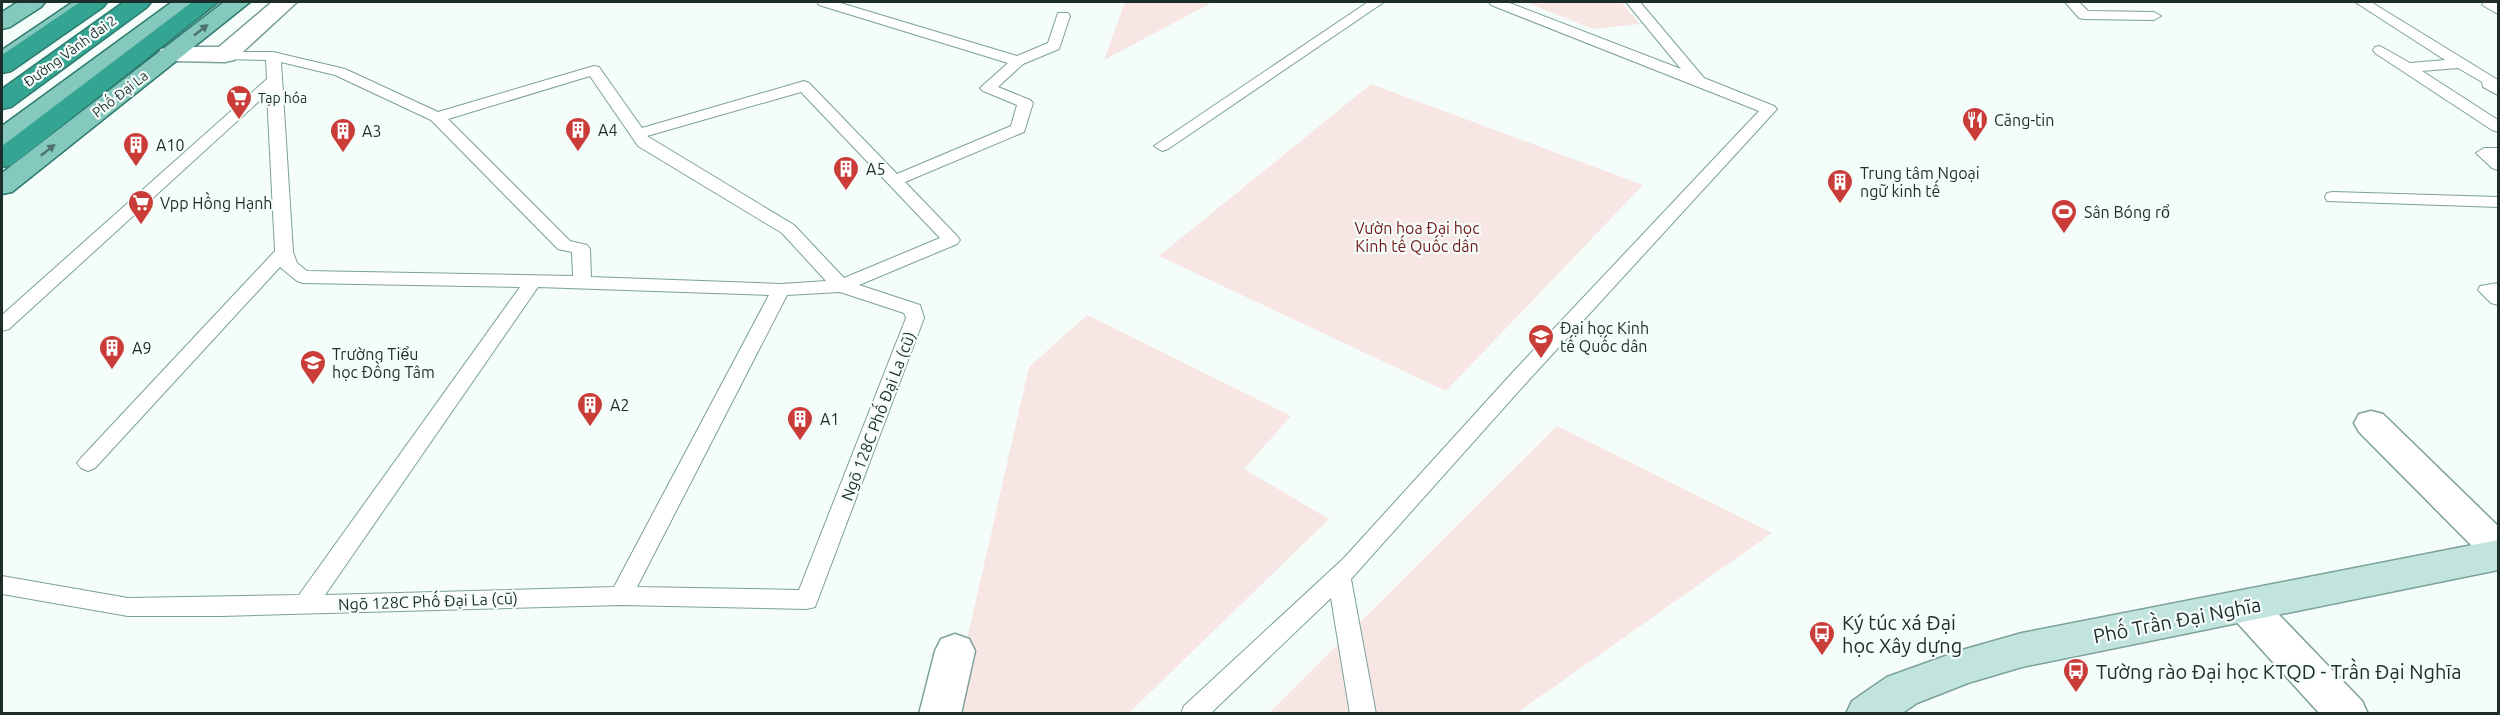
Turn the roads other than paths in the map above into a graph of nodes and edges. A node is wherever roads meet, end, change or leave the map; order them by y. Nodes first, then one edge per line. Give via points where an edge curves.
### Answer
1 (33, 2) edge
2 (68, 2) edge
3 (88, 2) edge
4 (95, 2) edge
5 (139, 2) edge
6 (186, 2) edge
7 (206, 2) edge
8 (238, 2) edge
9 (285, 2) edge
10 (824, 2) edge
11 (1377, 2) edge
12 (1496, 2) edge
13 (1633, 2) edge
14 (2072, 2) edge
15 (2362, 2) edge
16 (2499, 4) edge
17 (2499, 10) edge
18 (1063, 16) dead end
19 (2154, 16) dead end
20 (2, 22) edge
21 (2, 44) edge
22 (2380, 50) dead end
23 (170, 54) junction
24 (225, 55) junction
25 (273, 56) junction
26 (2, 61) edge
27 (1018, 61) junction
28 (2460, 63) junction
29 (2, 66) edge
30 (2407, 68) junction
31 (273, 81) junction
32 (1698, 81) junction
33 (2499, 90) edge
34 (2, 100) edge
35 (437, 117) junction
36 (2499, 127) edge
37 (638, 134) junction
38 (2, 138) edge
39 (1162, 146) dead end
40 (2499, 153) edge
41 (2, 159) edge
42 (2499, 165) edge
43 (894, 181) junction
44 (2, 186) edge
45 (2333, 197) dead end
46 (2499, 202) edge
47 (284, 252) junction
48 (533, 281) junction
49 (582, 282) junction
50 (841, 286) junction
51 (2499, 289) edge
52 (782, 290) junction
53 (2499, 300) edge
54 (2, 325) edge
55 (2371, 423) dead end
56 (88, 463) dead end
57 (2499, 549) edge
58 (2499, 555) edge
59 (1340, 576) junction
60 (2, 585) edge
61 (621, 596) junction
62 (306, 604) junction
63 (2246, 606) junction
64 (955, 651) dead end
65 (940, 714) edge
66 (1193, 714) edge
67 (1363, 714) edge
68 (1867, 714) edge
69 (2347, 714) edge

1 - 20 main road
2 - 21 highway
3 - 26 main road
4 - 29 highway, Đường Vành đai 2
5 - 34 highway, Đường Vành đai 2
6 - 38 main road
7 - 41 highway
23 -> 8 main road, Phố Đại La
9 - 24 street
10 - 27 lane
11 - 39 lane
12 - 32 lane
13 - 32 lane
14 - 19 lane via 2084,15
15 - 28 lane
16 - 17 lane via 2489,4
18 - 27 lane via 1054,46
22 - 30 lane
23 - 24 street
44 -> 23 main road, Phố Đại La
24 - 25 lane
25 - 31 lane
25 - 35 lane via 340,72
27 - 43 lane via 988,88 1025,103 1018,129
28 - 30 lane
28 - 33 lane
30 - 36 lane
31 - 47 lane
31 - 54 lane
32 - 59 lane via 1770,110
35 - 37 lane via 594,70
35 - 49 lane via 564,245 581,249
37 - 43 lane via 804,86
37 - 50 lane via 644,143 788,229
40 - 42 lane via 2484,153
43 - 50 lane via 951,240
45 - 46 lane
47 - 48 lane, Ngõ 128C Phố Đại La (cũ) via 289,266 303,277
47 - 56 lane
48 - 49 lane, Ngõ 128C Phố Đại La (cũ)
48 - 62 lane
49 - 52 lane, Ngõ 128C Phố Đại La (cũ)
50 - 52 lane, Ngõ 128C Phố Đại La (cũ)
50 - 61 lane, Ngõ 128C Phố Đại La (cũ) via 913,309 915,318 807,600
51 - 53 lane via 2487,290
52 - 61 lane
55 - 57 street
58 - 63 street, Phố Trần Đại Nghĩa
59 - 66 lane
59 - 67 lane
60 - 62 lane, Ngõ 128C Phố Đại La (cũ) via 128,607
61 - 62 lane, Ngõ 128C Phố Đại La (cũ)
63 - 68 street, Phố Trần Đại Nghĩa via 2022,650 1962,667 1902,690
63 - 69 street
64 - 65 street

